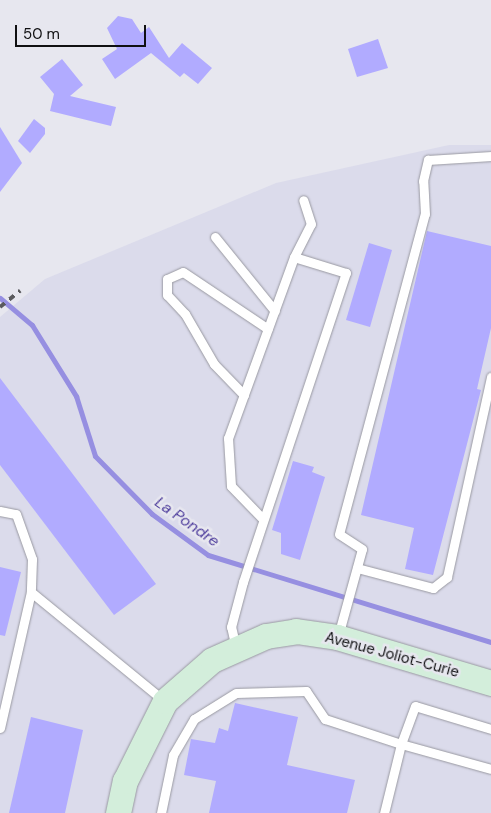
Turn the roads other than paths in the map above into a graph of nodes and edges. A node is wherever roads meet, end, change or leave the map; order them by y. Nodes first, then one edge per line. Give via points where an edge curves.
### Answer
1 (491, 156) edge
2 (303, 200) dead end
3 (215, 237) dead end
4 (294, 257) junction
5 (275, 311) junction
6 (268, 329) junction
7 (491, 377) edge
8 (244, 396) junction
9 (0, 511) edge
10 (263, 519) junction
11 (357, 568) junction
12 (31, 592) junction
13 (340, 627) junction
14 (236, 648) junction
15 (491, 683) edge
16 (166, 701) junction
17 (0, 728) edge
18 (491, 729) edge
19 (401, 744) junction
20 (491, 769) edge
21 (118, 813) edge
22 (161, 813) edge
23 (384, 813) edge

1 - 11 lane via 428,160 423,181 425,214 339,534 362,549
2 - 4 lane via 311,224
3 - 5 lane
4 - 5 lane
4 - 10 lane via 346,273
5 - 6 lane
6 - 8 lane
6 - 8 lane via 183,272 167,279 167,294 185,314 214,364
7 - 11 lane via 447,577 433,588
8 - 10 lane via 228,438 231,486
9 - 12 lane via 16,514 32,559
10 - 14 lane via 232,627
11 - 13 lane
12 - 16 lane
12 - 17 lane
13 - 14 street, Avenue Joliot-Curie via 296,631
13 - 15 street, Avenue Joliot-Curie
14 - 16 street, Avenue Joliot-Curie via 212,660
16 - 21 street, Avenue Joliot-Curie via 125,781
18 - 19 lane via 415,706
19 - 20 lane
19 - 22 lane via 325,719 306,691 236,693 194,719 173,755
19 - 23 lane

